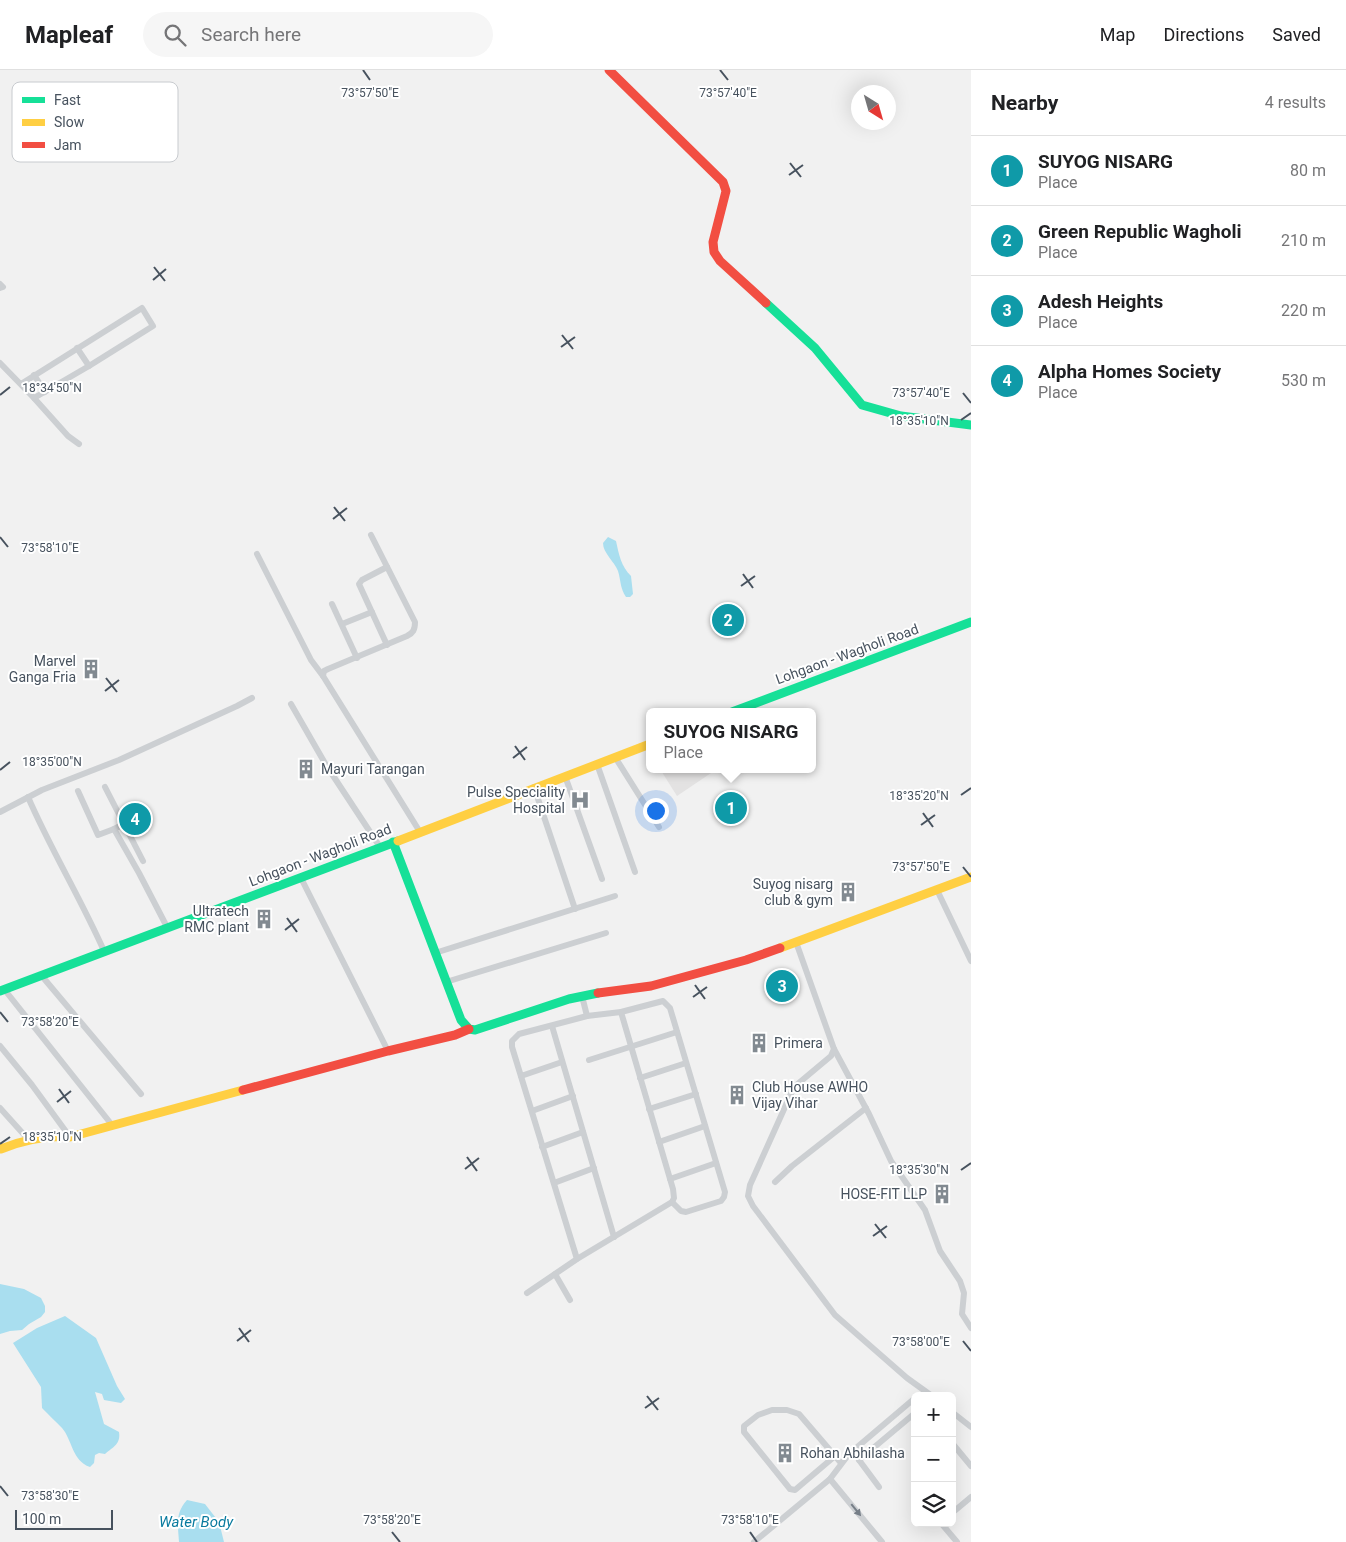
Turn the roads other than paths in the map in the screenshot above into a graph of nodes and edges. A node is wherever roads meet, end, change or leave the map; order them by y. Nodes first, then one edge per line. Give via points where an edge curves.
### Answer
1 (608, 70) edge
2 (0, 284) edge
3 (0, 288) edge
4 (77, 348) junction
5 (0, 363) edge
6 (89, 366) junction
7 (34, 375) junction
8 (21, 384) junction
9 (46, 392) junction
10 (34, 398) junction
11 (971, 426) edge
12 (79, 444) dead end
13 (371, 535) dead end
14 (257, 554) dead end
15 (387, 568) junction
16 (332, 604) dead end
17 (372, 612) junction
18 (971, 622) edge
19 (342, 624) junction
20 (387, 645) junction
21 (357, 658) junction
22 (323, 676) junction
23 (252, 698) dead end
24 (291, 704) dead end
25 (743, 708) edge
26 (646, 745) edge
27 (615, 757) junction
28 (597, 764) junction
29 (565, 776) junction
30 (105, 787) dead end
31 (534, 787) junction
32 (78, 791) dead end
33 (28, 797) junction
34 (0, 812) edge
35 (124, 824) junction
36 (659, 827) dead end
37 (114, 829) junction
38 (420, 832) junction
39 (393, 842) junction
40 (380, 847) junction
41 (143, 861) dead end
42 (635, 872) dead end
43 (971, 877) edge
44 (301, 878) junction
45 (602, 879) dead end
46 (937, 890) junction
47 (616, 896) dead end
48 (575, 909) junction
49 (167, 927) junction
50 (606, 932) dead end
51 (796, 942) junction
52 (104, 951) junction
53 (435, 953) junction
54 (971, 961) edge
55 (41, 975) junction
56 (446, 982) junction
57 (2, 990) edge
58 (582, 996) junction
59 (621, 1012) junction
60 (587, 1016) junction
61 (552, 1026) junction
62 (469, 1029) junction
63 (677, 1032) junction
64 (0, 1046) edge
65 (631, 1047) junction
66 (834, 1050) junction
67 (388, 1051) junction
68 (589, 1060) dead end
69 (562, 1062) junction
70 (686, 1062) junction
71 (521, 1076) junction
72 (640, 1078) junction
73 (142, 1094) dead end
74 (696, 1094) junction
75 (573, 1096) junction
76 (0, 1108) edge
77 (866, 1108) junction
78 (649, 1109) junction
79 (532, 1111) junction
80 (112, 1125) junction
81 (705, 1126) junction
82 (583, 1132) junction
83 (70, 1136) junction
84 (27, 1138) junction
85 (659, 1142) junction
86 (0, 1147) edge
87 (542, 1147) junction
88 (716, 1163) junction
89 (594, 1168) junction
90 (670, 1179) junction
91 (775, 1182) dead end
92 (554, 1183) junction
93 (672, 1202) junction
94 (614, 1237) junction
95 (577, 1259) junction
96 (555, 1274) junction
97 (527, 1293) dead end
98 (570, 1300) dead end
99 (971, 1328) edge
100 (924, 1390) junction
101 (922, 1392) edge
102 (927, 1392) edge
103 (911, 1401) edge
104 (956, 1415) edge
105 (911, 1416) edge
106 (971, 1427) edge
107 (956, 1448) edge
108 (854, 1450) junction
109 (835, 1456) junction
110 (859, 1460) junction
111 (841, 1463) junction
112 (971, 1466) edge
113 (817, 1472) junction
114 (828, 1480) junction
115 (879, 1487) dead end
116 (971, 1497) edge
117 (956, 1510) edge
118 (944, 1527) edge
119 (754, 1542) edge
120 (882, 1542) edge
121 (957, 1542) edge

1 - 11 street via 723,182 726,190 713,242 714,252 720,261 815,348 862,404 872,409
2 - 3 street via 3,287
4 - 6 street
4 - 6 street via 142,308 153,326
4 - 7 street
5 - 8 street
6 - 9 street
7 - 8 street
7 - 9 street
8 - 10 street
9 - 10 street
10 - 12 street
13 - 15 street
14 - 22 street via 311,660
15 - 17 street via 360,582
15 - 20 street via 415,622 415,628 413,633
16 - 19 street
17 - 19 street
17 - 20 street
18 - 25 street, Lohgaon - Wagholi Road
19 - 21 street
20 - 21 street
21 - 22 street via 328,669
22 - 38 street
23 - 33 street via 118,760
24 - 40 street via 326,765
26 - 27 street, Lohgaon - Wagholi Road
27 - 28 street, Lohgaon - Wagholi Road
27 - 36 street
28 - 29 street, Lohgaon - Wagholi Road
28 - 42 street
29 - 31 street, Lohgaon - Wagholi Road
29 - 45 street
30 - 35 street
31 - 38 street, Lohgaon - Wagholi Road
31 - 48 street
32 - 37 street via 98,835
33 - 34 street
33 - 52 street
35 - 37 street
35 - 41 street
37 - 49 street
38 - 39 street, Lohgaon - Wagholi Road
39 - 40 street, Lohgaon - Wagholi Road
39 - 53 street
40 - 44 street, Lohgaon - Wagholi Road
43 - 46 street
44 - 49 street, Lohgaon - Wagholi Road
44 - 67 street
46 - 51 street
46 - 54 street
47 - 48 street
48 - 53 street
49 - 52 street, Lohgaon - Wagholi Road
50 - 56 street
51 - 58 street via 676,980
51 - 66 street
52 - 55 street, Lohgaon - Wagholi Road
53 - 56 street
55 - 57 street, Lohgaon - Wagholi Road
55 - 73 street
56 - 62 street via 461,1020
57 - 80 street
58 - 60 street
58 - 62 street via 475,1030
59 - 60 street
59 - 63 street via 663,1002 670,1008
59 - 65 street
60 - 61 street
61 - 69 street
61 - 71 street via 519,1034 512,1041
62 - 67 street
63 - 65 street
63 - 70 street
64 - 83 street
65 - 68 street
65 - 72 street
66 - 77 street
66 - 100 street via 794,1087 748,1196 835,1315
67 - 80 street
69 - 71 street
69 - 75 street
70 - 72 street
70 - 74 street
71 - 79 street
72 - 78 street
74 - 78 street
74 - 81 street
75 - 79 street
75 - 82 street
76 - 84 street
77 - 91 street
77 - 99 street via 891,1161 925,1210 940,1250 960,1281 964,1293 962,1314
78 - 85 street
79 - 87 street
80 - 83 street
81 - 85 street
81 - 88 street
82 - 87 street
82 - 89 street
83 - 84 street
84 - 86 street
85 - 90 street
87 - 92 street
88 - 90 street
88 - 93 street via 724,1192 720,1201 686,1212
89 - 92 street
89 - 94 street
90 - 93 street
92 - 95 street
93 - 94 street
94 - 95 street
95 - 96 street
96 - 97 street
96 - 98 street
100 - 101 street
100 - 102 street
103 - 108 street
104 - 106 street
105 - 110 street
107 - 112 street
108 - 110 street
108 - 111 street
109 - 111 street
109 - 113 street
109 - 113 street via 799,1414 787,1410 772,1410 758,1415 744,1426 744,1432 790,1489 795,1490
110 - 115 street
111 - 114 street
113 - 114 street
114 - 119 street
114 -> 120 street
116 - 117 street
118 - 121 street

